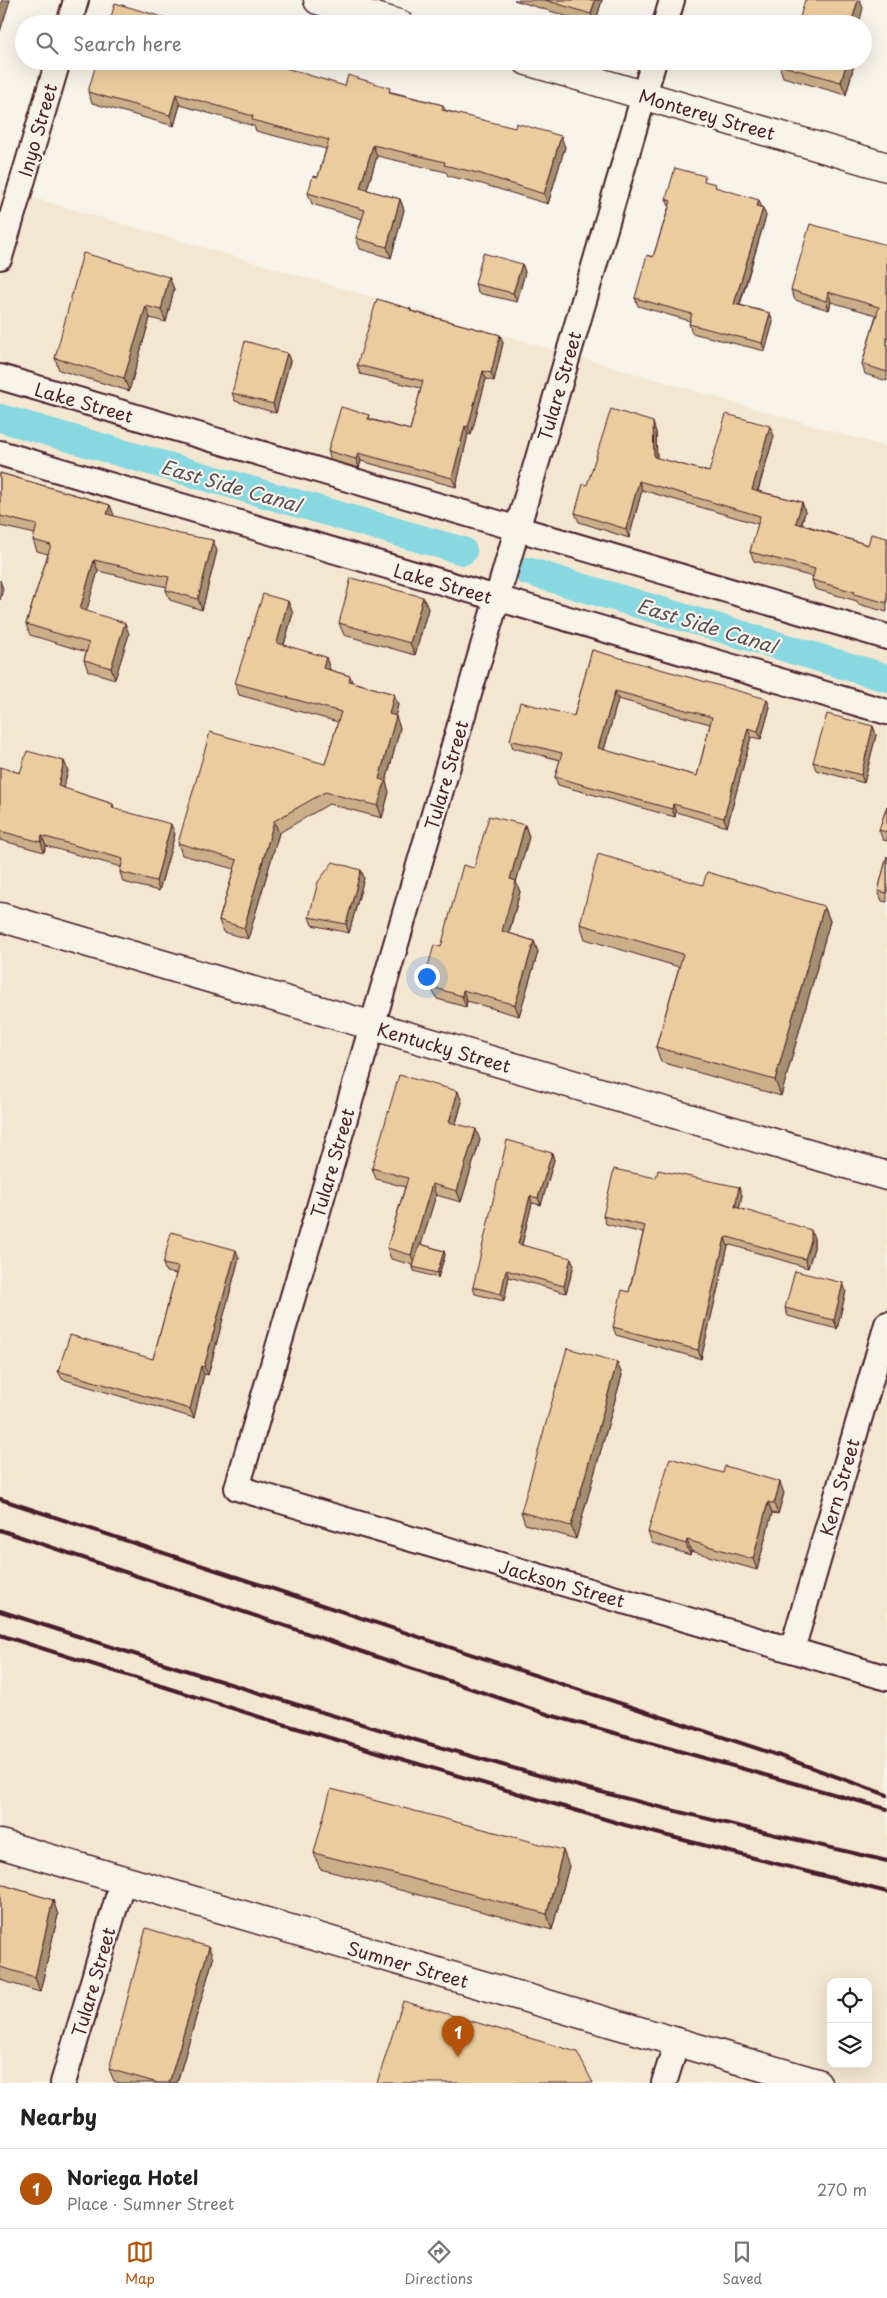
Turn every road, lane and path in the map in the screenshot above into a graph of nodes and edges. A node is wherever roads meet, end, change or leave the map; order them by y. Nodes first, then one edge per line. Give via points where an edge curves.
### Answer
1 (76, 0) edge
2 (318, 0) edge
3 (672, 0) edge
4 (72, 15) edge
5 (369, 15) edge
6 (668, 15) edge
7 (55, 70) edge
8 (557, 70) edge
9 (651, 70) edge
10 (644, 96) junction
11 (887, 167) edge
12 (0, 257) edge
13 (0, 377) edge
14 (0, 453) edge
15 (518, 529) junction
16 (497, 598) junction
17 (887, 637) edge
18 (887, 712) edge
19 (0, 917) edge
20 (372, 1026) junction
21 (887, 1176) edge
22 (887, 1324) edge
23 (237, 1488) joint
24 (792, 1650) junction
25 (887, 1678) edge
26 (0, 1844) edge
27 (123, 1880) junction
28 (677, 2042) junction
29 (63, 2083) edge
30 (664, 2083) edge
31 (817, 2083) edge

1 - 4 street
2 - 5 street
3 - 6 street
7 - 12 street, Inyo Street
8 - 10 street, Monterey Street
9 - 10 street, Tulare Street
10 - 11 street, Monterey Street
10 - 15 street, Tulare Street
13 - 15 street, Lake Street
14 - 16 street, Lake Street
15 - 16 street, Tulare Street
15 - 17 street, Lake Street
16 - 18 street, Lake Street
16 - 20 street, Tulare Street
19 - 20 street, Kentucky Street
20 - 21 street, Kentucky Street
20 - 23 street, Tulare Street
22 - 24 street, Kern Street
23 - 24 street, Jackson Street
24 - 25 street, Jackson Street
26 - 27 street, Sumner Street
27 - 28 street, Sumner Street
27 - 29 street, Tulare Street
28 - 30 street
28 - 31 street, Sumner Street

